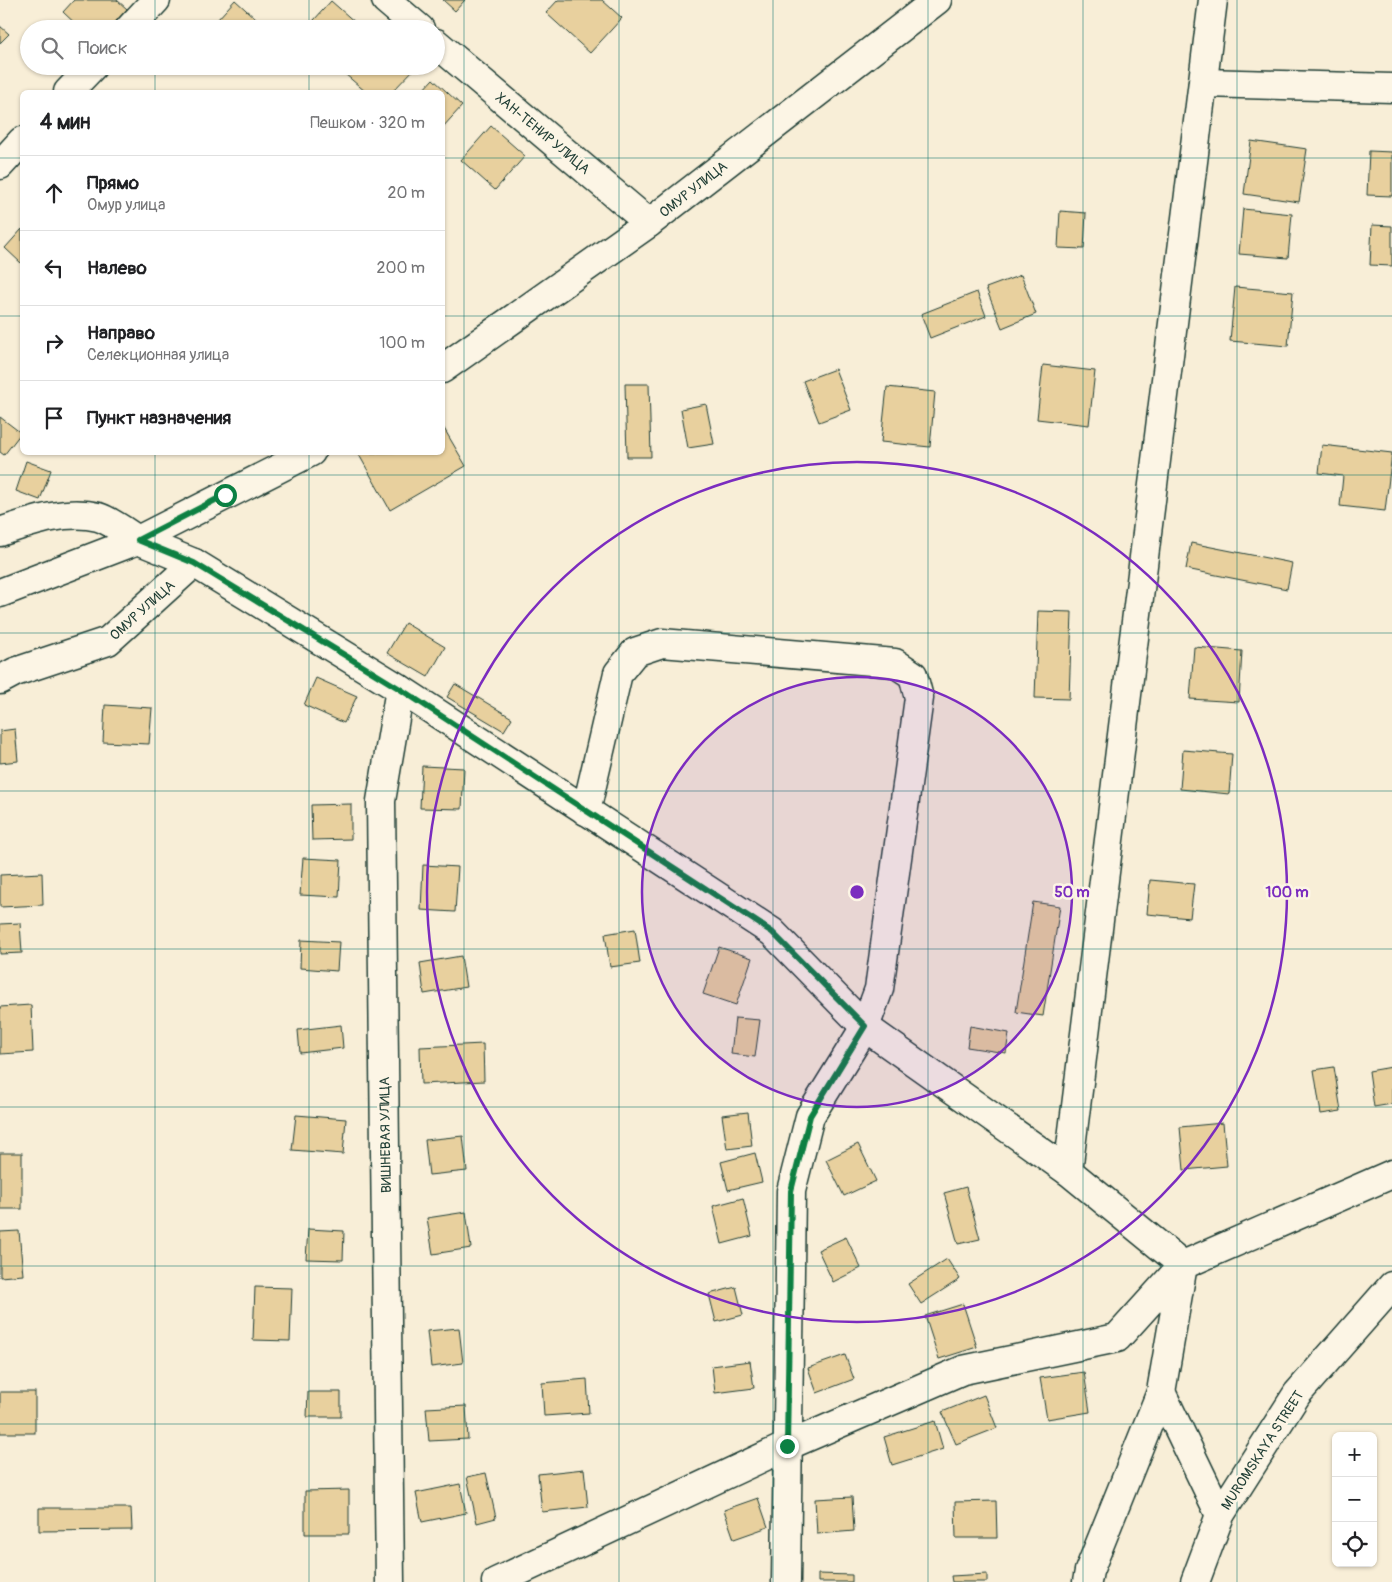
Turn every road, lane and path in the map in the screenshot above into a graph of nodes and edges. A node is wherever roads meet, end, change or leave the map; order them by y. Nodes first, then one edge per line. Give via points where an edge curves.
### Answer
1 (156, 0) edge
2 (386, 0) edge
3 (937, 0) edge
4 (1213, 0) edge
5 (137, 20) edge
6 (409, 20) edge
7 (445, 51) edge
8 (84, 75) edge
9 (1204, 83) junction
10 (1392, 88) edge
11 (70, 90) edge
12 (20, 146) edge
13 (0, 165) edge
14 (649, 223) junction
15 (445, 367) edge
16 (305, 455) edge
17 (0, 532) edge
18 (138, 540) junction
19 (194, 563) junction
20 (0, 593) edge
21 (0, 680) edge
22 (400, 689) junction
23 (586, 811) junction
24 (865, 1026) junction
25 (1068, 1171) junction
26 (1392, 1174) edge
27 (1184, 1265) junction
28 (1392, 1286) edge
29 (1161, 1392) junction
30 (787, 1446) junction
31 (1220, 1515) junction
32 (390, 1582) edge
33 (496, 1582) edge
34 (786, 1582) edge
35 (1087, 1582) edge
36 (1195, 1582) edge

1 - 5 street
2 - 6 street
3 - 14 street, ОМУР УЛИЦА
4 - 9 street
7 - 14 street, ХАН-ТЕНИР УЛИЦА
8 - 11 street
9 - 10 street
9 - 25 street
12 - 13 street
14 - 15 street, ОМУР УЛИЦА
16 - 18 street
17 - 18 street via 68,514 99,517
18 - 19 street
18 - 20 street
19 - 21 street, ОМУР УЛИЦА via 108,640
19 - 22 street
22 - 23 street
22 - 32 street, ВИШНЕВАЯ УЛИЦА via 381,801
23 - 24 street via 772,932
23 - 24 street via 618,673 635,652 662,643 895,663 913,675 919,698 879,989
24 - 25 street
24 - 30 street via 810,1116 791,1191
25 - 27 street
26 - 27 street
27 - 29 street
27 - 30 street via 1117,1338 963,1370
28 - 31 street, MUROMSKAYA STREET via 1297,1394
29 - 31 street
29 - 35 street
30 - 33 street
30 - 34 street
31 - 36 street, MUROMSKAYA STREET

